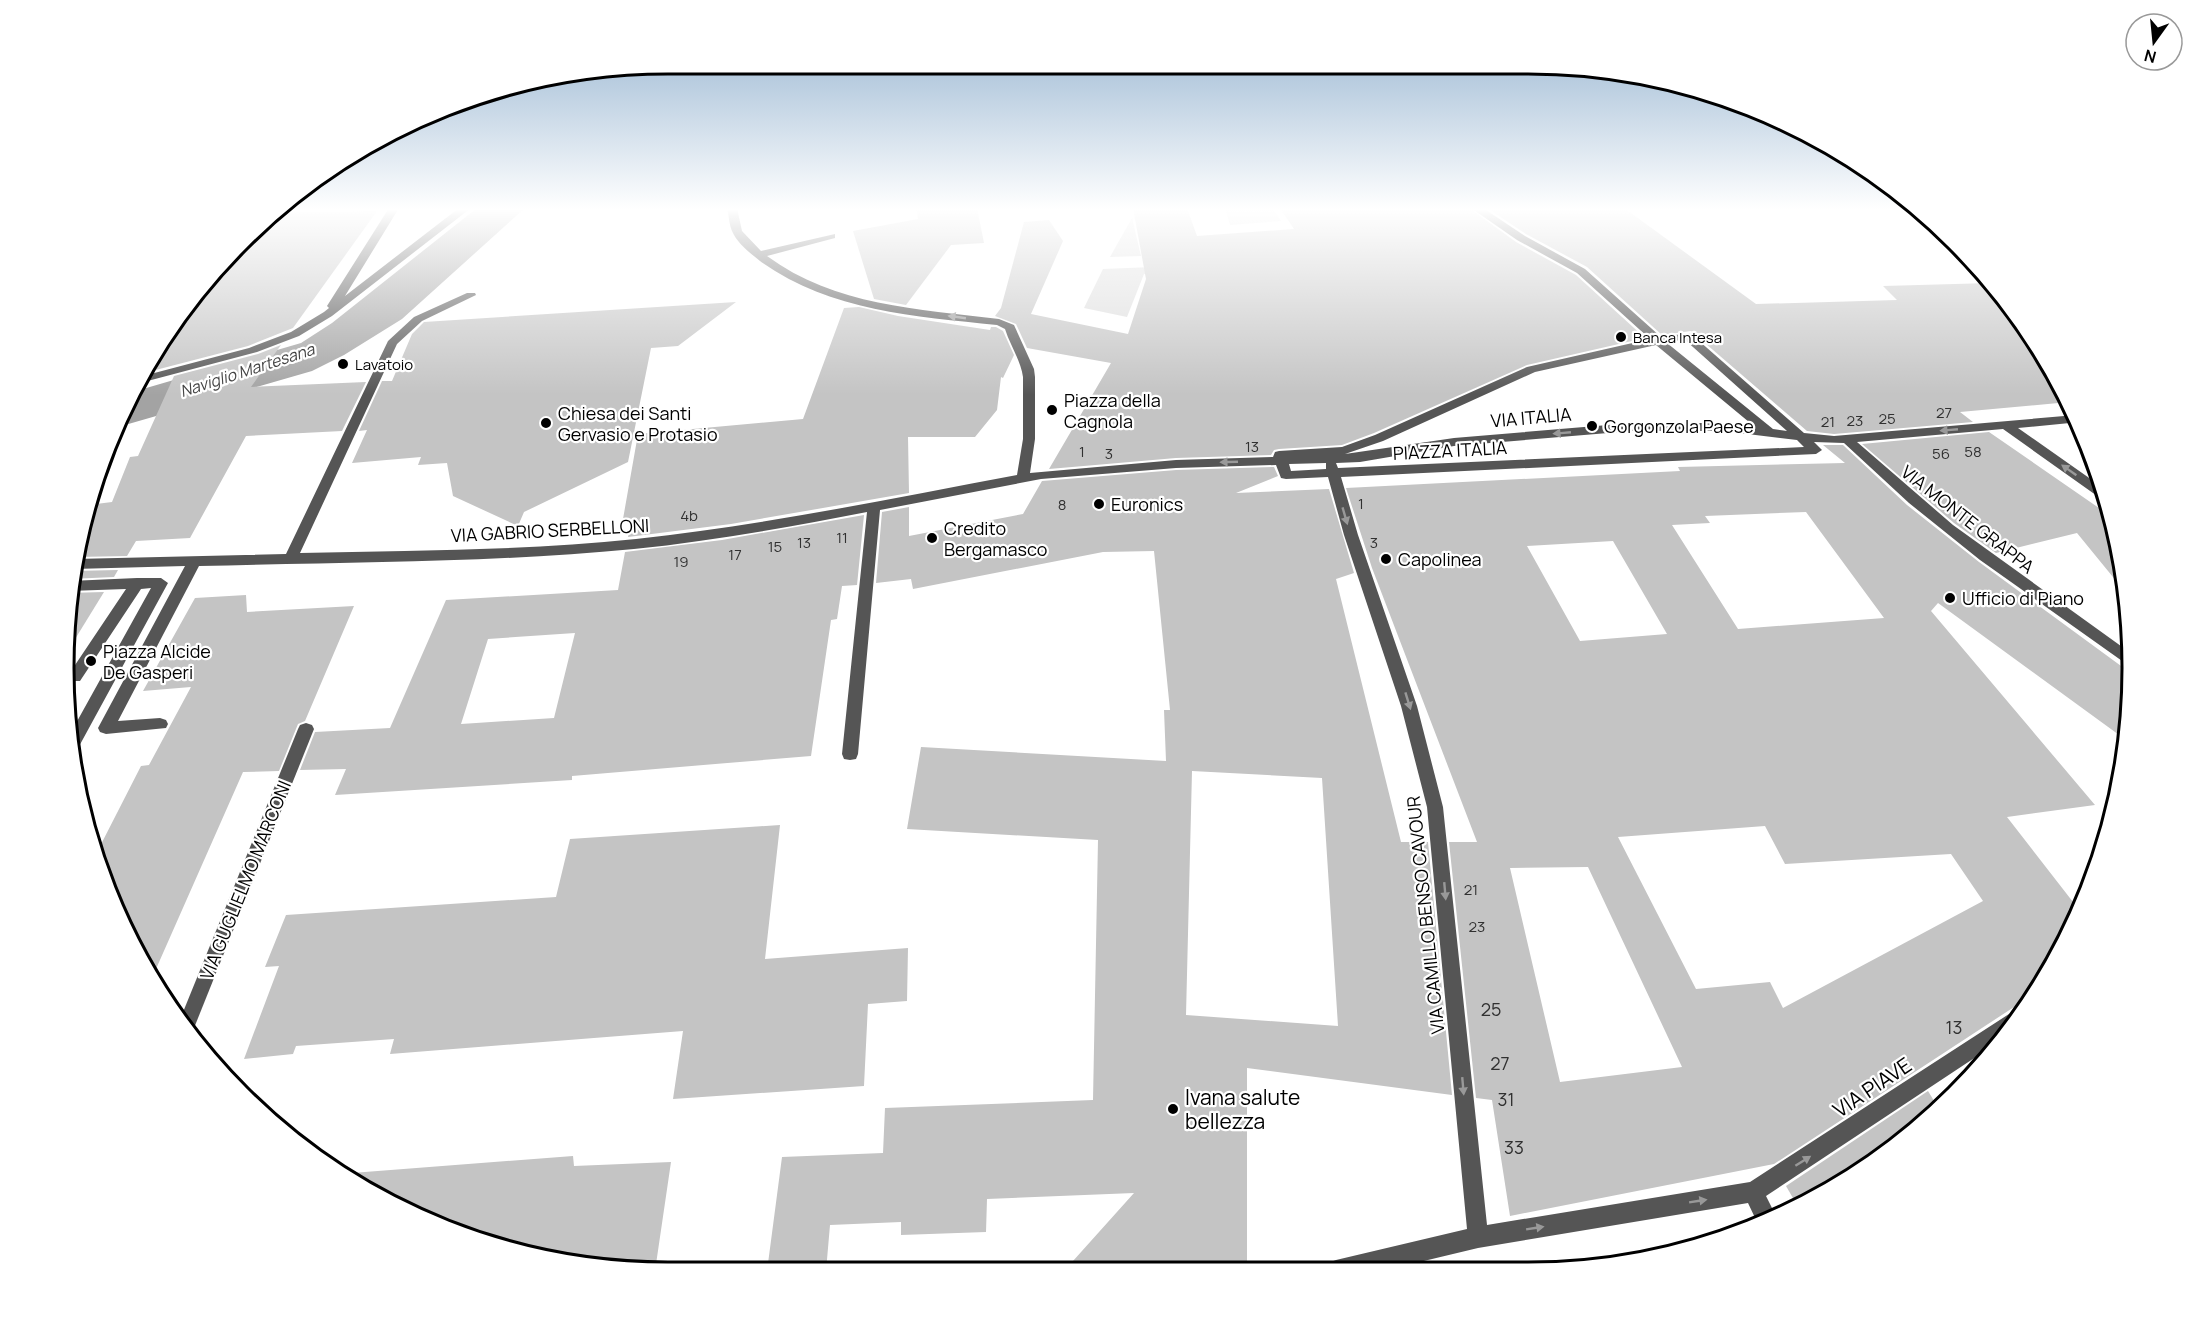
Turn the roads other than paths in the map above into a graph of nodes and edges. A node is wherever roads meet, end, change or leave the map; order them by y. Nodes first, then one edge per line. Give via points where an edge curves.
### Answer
1 (355, 270) edge
2 (385, 270) edge
3 (777, 270) edge
4 (1580, 270) edge
5 (471, 296) dead end
6 (328, 314) junction
7 (1659, 341) junction
8 (149, 378) edge
9 (2068, 420) edge
10 (2007, 426) junction
11 (1767, 430) junction
12 (1801, 436) junction
13 (1847, 439) junction
14 (1281, 461) junction
15 (1331, 466) junction
16 (1023, 478) junction
17 (2094, 487) edge
18 (874, 507) junction
19 (290, 558) junction
20 (195, 560) junction
21 (83, 564) edge
22 (137, 583) junction
23 (80, 586) edge
24 (2122, 655) edge
25 (75, 677) dead end
26 (160, 724) dead end
27 (306, 729) dead end
28 (78, 734) edge
29 (850, 754) dead end
30 (189, 1019) edge
31 (1997, 1033) edge
32 (1753, 1192) junction
33 (1763, 1213) edge
34 (1478, 1237) junction
35 (1374, 1262) edge

1 - 6 street
2 - 6 street
16 -> 3 street via 1029,439 1029,377 1011,327 828,294
4 - 7 street
5 - 19 street via 425,314 405,327 392,343
6 - 8 street via 295,334 263,346
7 - 11 street
7 - 12 street, PIAZZA ITALIA via 1686,335
7 - 14 street, PIAZZA ITALIA via 1531,369 1379,438 1343,451 1279,455
9 - 10 street, VIA ITALIA
10 -> 13 street, VIA ITALIA
17 -> 10 street
11 - 12 street, VIA ITALIA
11 -> 15 street, VIA ITALIA via 1632,427 1460,441
12 - 13 street, VIA ITALIA
12 - 15 street, PIAZZA ITALIA via 1816,450
13 - 24 street, VIA MONTE GRAPPA via 1910,497
14 - 15 street, VIA ITALIA
14 -> 16 street, VIA ITALIA via 1176,464
15 -> 34 street, VIA CAMILLO BENSO CAVOUR via 1409,706 1435,807
16 - 18 street, VIA GABRIO SERBELLONI
18 - 19 street, VIA GABRIO SERBELLONI via 633,544
18 - 29 street
19 - 20 street, VIA GABRIO SERBELLONI
20 - 21 street, VIA GABRIO SERBELLONI
20 - 26 street via 106,729
22 - 23 street
22 - 25 street
22 - 28 street via 161,583
27 - 30 street, VIA GUGLIELMO MARCONI
32 -> 31 street, VIA PIAVE
32 - 33 street
34 -> 32 street
34 - 35 street

